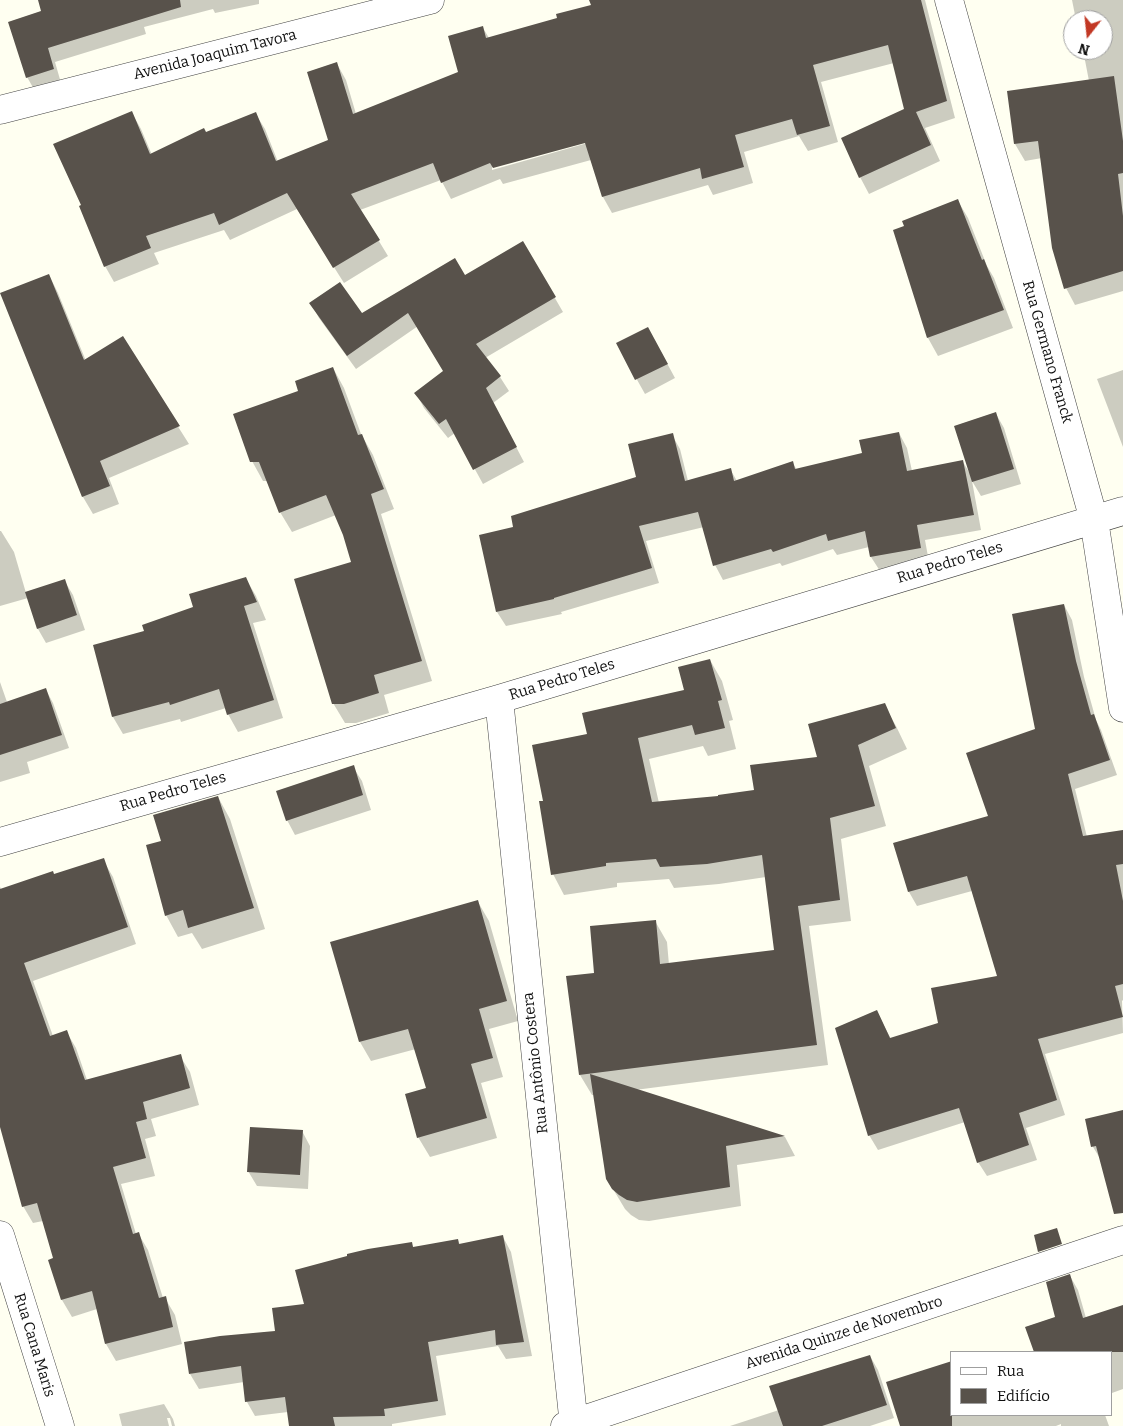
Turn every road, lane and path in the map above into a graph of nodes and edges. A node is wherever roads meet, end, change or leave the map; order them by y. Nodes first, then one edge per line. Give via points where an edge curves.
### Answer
1 (430, 0) edge
2 (949, 0) edge
3 (0, 110) edge
4 (1123, 511) edge
5 (1094, 520) junction
6 (498, 699) junction
7 (1123, 708) edge
8 (0, 842) edge
9 (0, 1235) edge
10 (1123, 1240) edge
11 (571, 1425) edge
12 (60, 1426) edge

1 - 3 street, Avenida Joaquim Tavora
2 - 5 street, Rua Germano Franck
4 - 5 street, Rua Pedro Teles
5 - 6 street, Rua Pedro Teles
5 - 7 street, Rua Germano Franck
6 - 8 street, Rua Pedro Teles
6 - 11 street, Rua Antônio Costera
9 - 12 street, Rua Cana Maris
10 - 11 street, Avenida Quinze de Novembro

